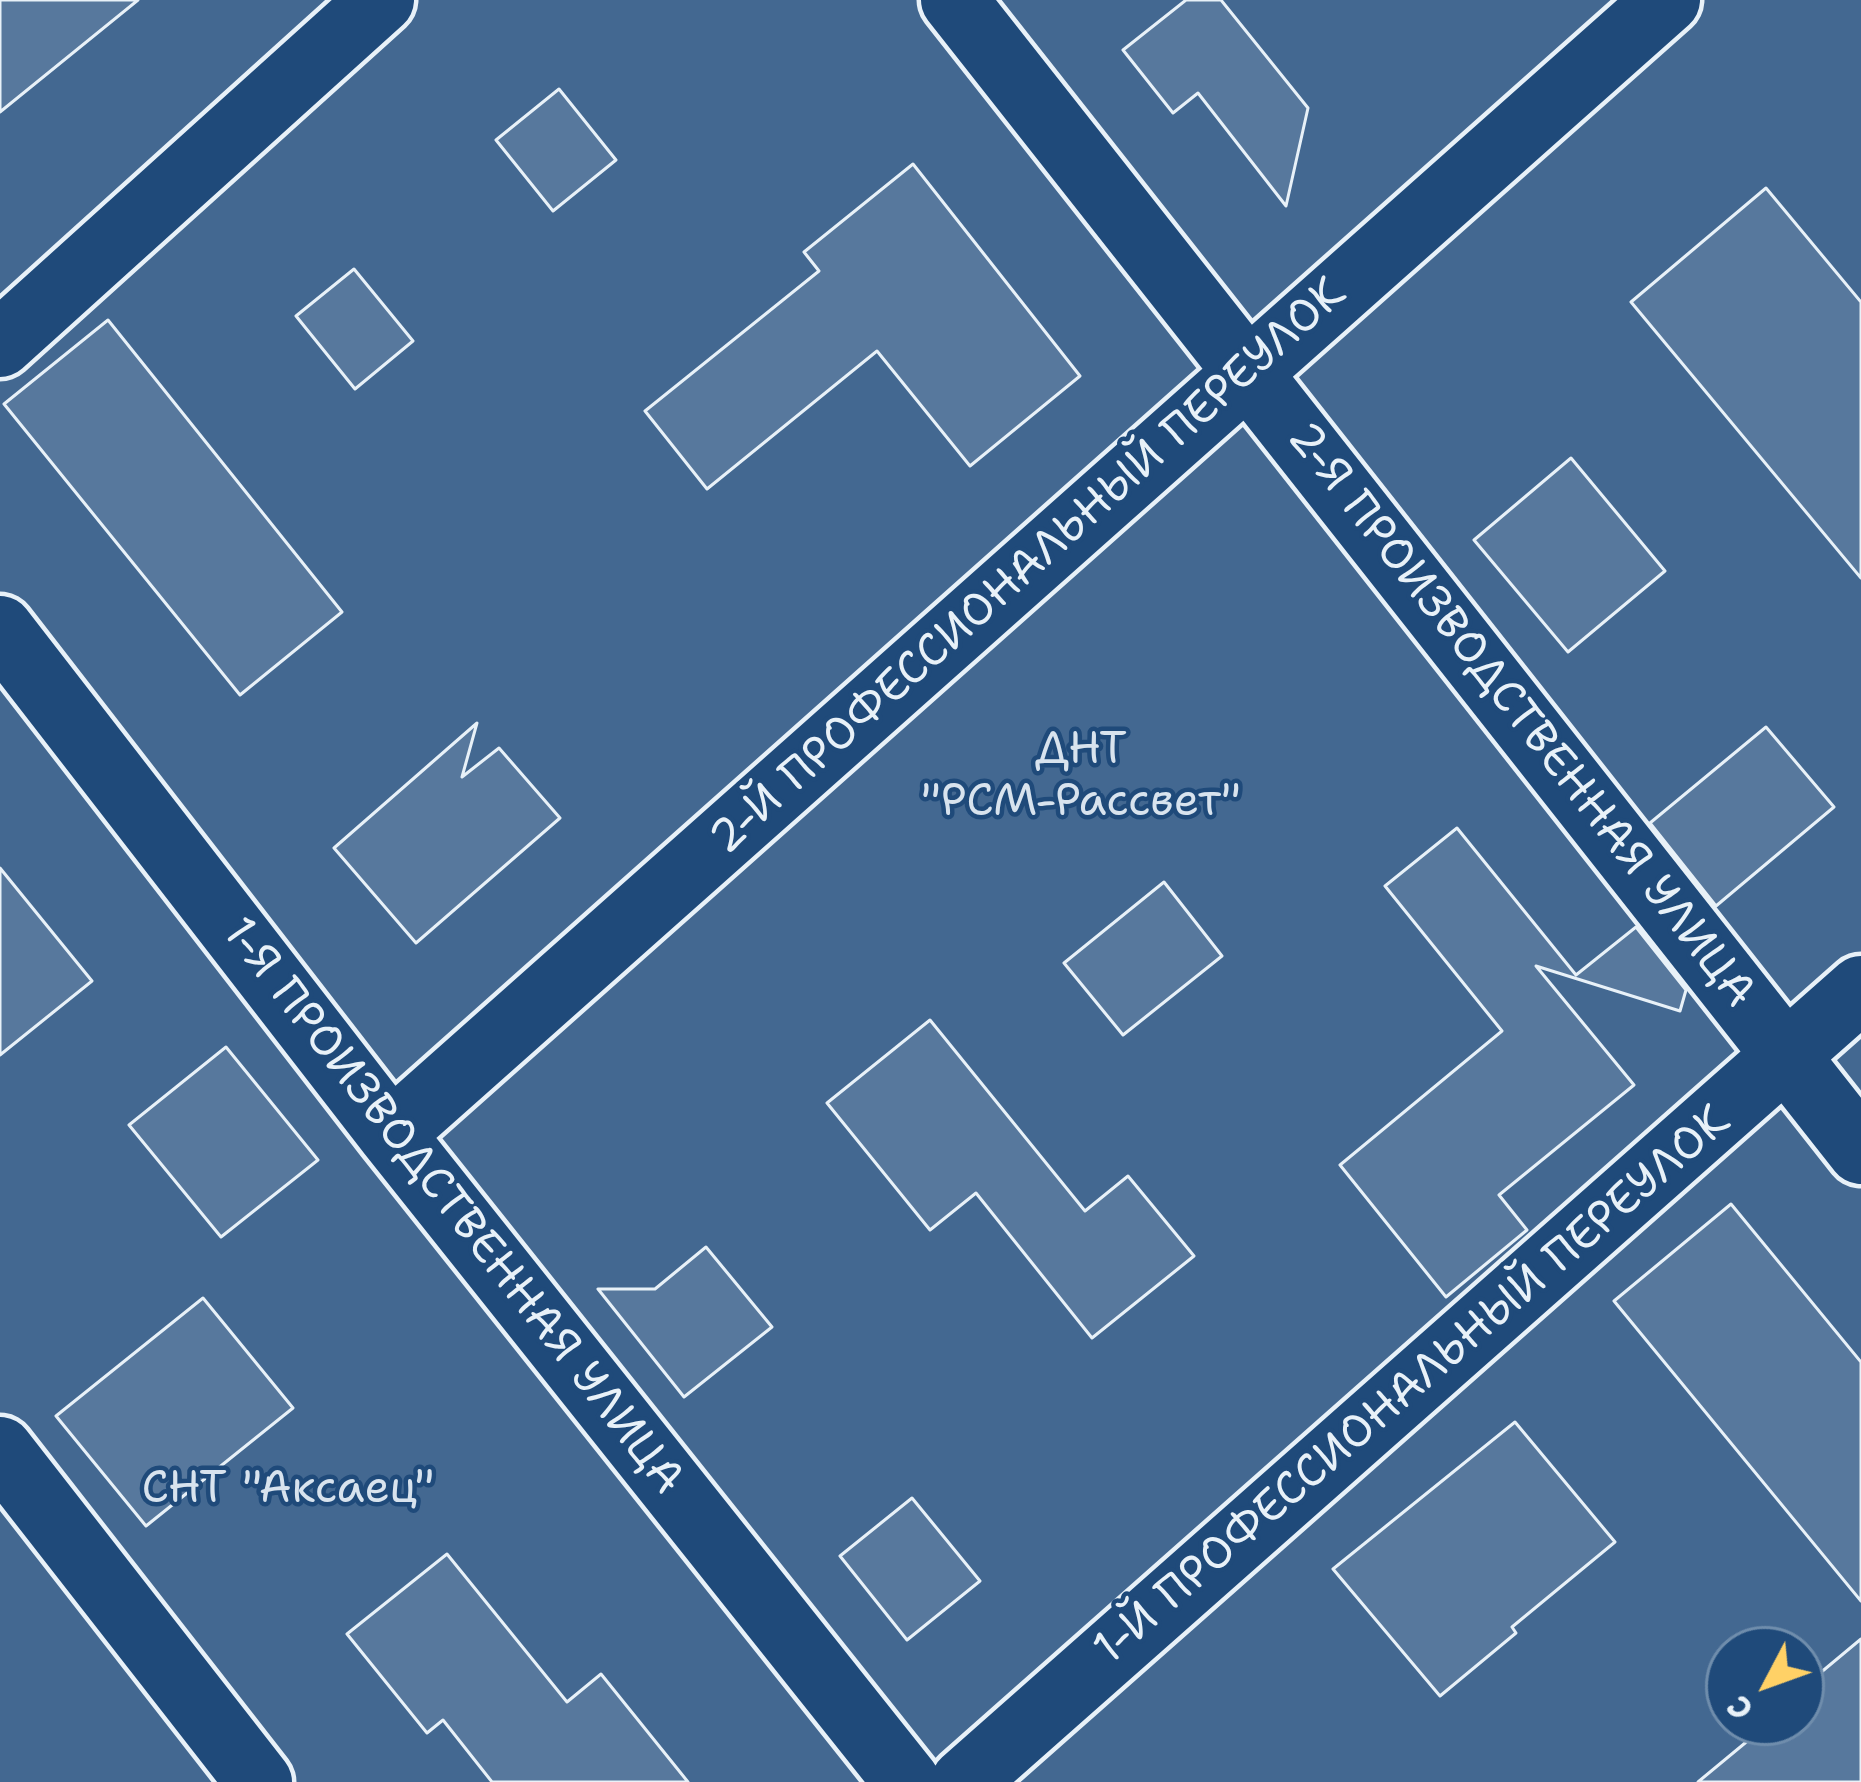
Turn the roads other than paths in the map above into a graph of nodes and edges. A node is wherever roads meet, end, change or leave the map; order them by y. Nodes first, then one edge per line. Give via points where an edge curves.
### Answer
1 (381, 0) edge
2 (954, 0) edge
3 (1667, 0) edge
4 (0, 344) edge
5 (1246, 372) junction
6 (0, 628) edge
7 (1861, 989) edge
8 (1789, 1054) junction
9 (391, 1134) junction
10 (1861, 1151) edge
11 (0, 1450) edge
12 (259, 1782) edge
13 (908, 1782) edge
14 (964, 1782) edge

1 - 4 street
2 - 5 street, 2-Я ПРОИЗВОДСТВЕННАЯ УЛИЦА
3 - 5 street, 2-Й ПРОФЕССИОНАЛЬНЫЙ ПЕРЕУЛОК
5 - 8 street, 2-Я ПРОИЗВОДСТВЕННАЯ УЛИЦА
5 - 9 street, 2-Й ПРОФЕССИОНАЛЬНЫЙ ПЕРЕУЛОК
6 - 9 street, 1-Я ПРОИЗВОДСТВЕННАЯ УЛИЦА
7 - 8 street, 1-Й ПРОФЕССИОНАЛЬНЫЙ ПЕРЕУЛОК
8 - 10 street, 2-Я ПРОИЗВОДСТВЕННАЯ УЛИЦА
8 - 14 street, 1-Й ПРОФЕССИОНАЛЬНЫЙ ПЕРЕУЛОК
9 - 13 street, 1-Я ПРОИЗВОДСТВЕННАЯ УЛИЦА
11 - 12 street

